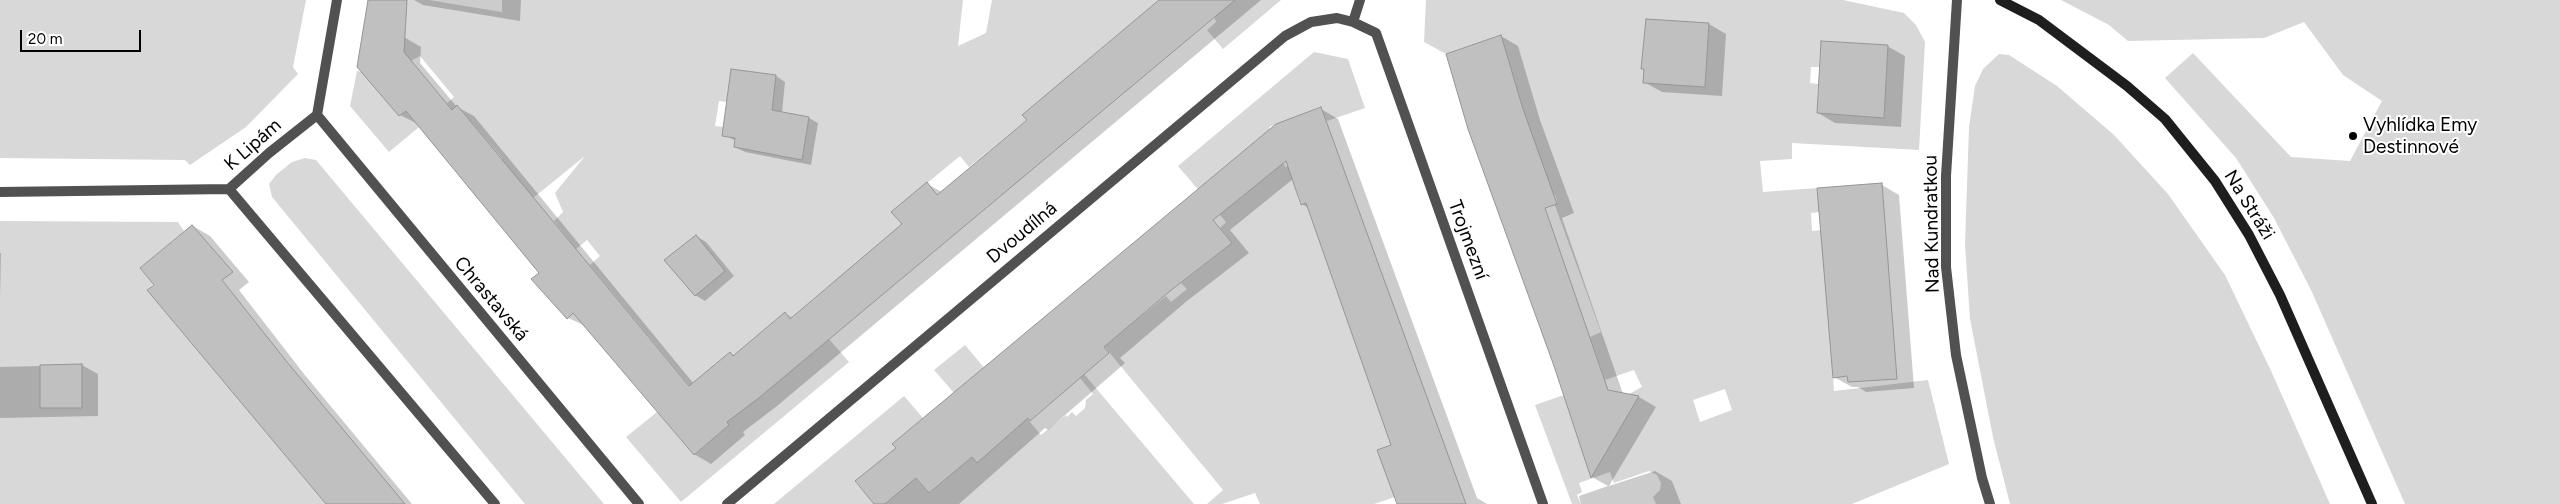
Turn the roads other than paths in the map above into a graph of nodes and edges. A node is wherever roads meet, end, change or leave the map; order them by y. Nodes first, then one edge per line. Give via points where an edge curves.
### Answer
1 (337, 0) edge
2 (1360, 0) edge
3 (1956, 0) edge
4 (2000, 0) edge
5 (1353, 22) junction
6 (317, 115) junction
7 (229, 189) junction
8 (0, 192) edge
9 (495, 504) edge
10 (639, 504) edge
11 (726, 504) edge
12 (1543, 504) edge
13 (1990, 504) edge
14 (2372, 504) edge

1 - 6 street
2 - 5 street
3 - 13 street, Nad Kundratkou via 1946,176 1946,266 1956,355
4 - 14 street, Na Stráži via 2039,20 2127,86 2165,119 2214,181 2249,234 2280,295
5 - 11 street, Dvoudílná via 1323,19 1298,27 1285,36
5 - 12 street, Trojmezní via 1376,33
6 - 7 street, K Lipám
6 - 10 street, Chrastavská
7 - 8 street, K Lipám
7 - 9 street

